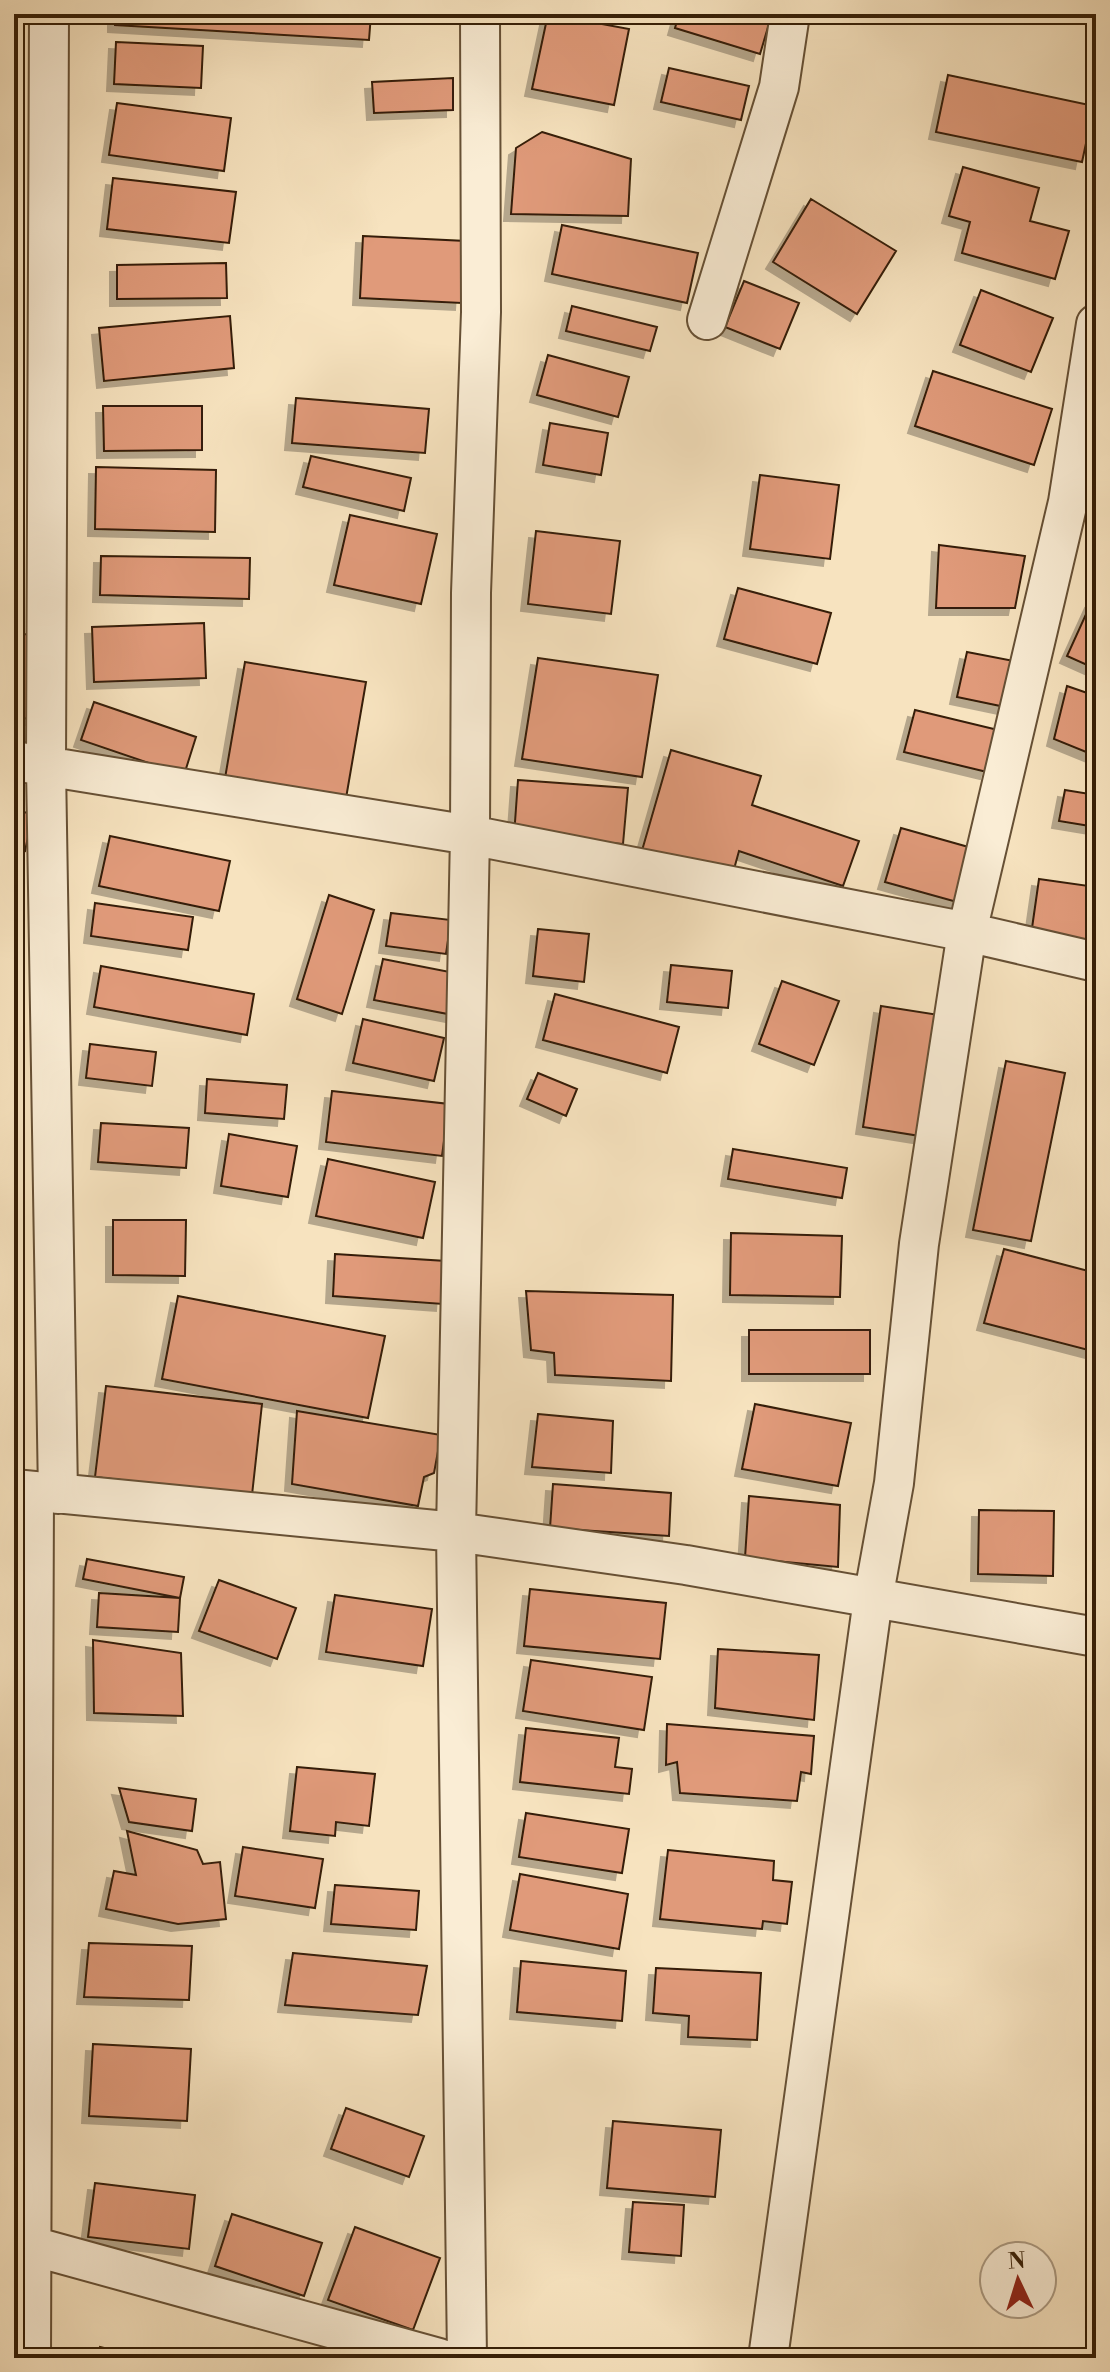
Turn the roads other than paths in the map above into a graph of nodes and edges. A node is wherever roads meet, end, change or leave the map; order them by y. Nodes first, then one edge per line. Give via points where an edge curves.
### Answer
1 (49, 14) edge
2 (480, 14) edge
3 (790, 14) edge
4 (707, 320) dead end
5 (1096, 324) edge
6 (1082, 505) edge
7 (30, 764) edge
8 (470, 835) junction
9 (967, 932) junction
10 (1096, 962) edge
11 (35, 1491) edge
12 (456, 1532) junction
13 (873, 1599) junction
14 (1096, 1637) edge
15 (22, 2243) edge
16 (31, 2358) edge
17 (439, 2358) edge
18 (467, 2358) edge
19 (768, 2358) edge

1 - 7 street
2 - 8 street via 481,312
3 - 4 street via 779,87
5 - 6 street
6 - 9 street
7 - 8 street
7 - 11 street
8 - 9 street
8 - 12 street
9 - 10 street
9 - 13 street via 919,1244 894,1483
11 - 12 street
11 - 15 street
12 - 13 street
12 - 18 street
13 - 14 street
13 - 19 street
15 - 16 street
15 - 17 street

